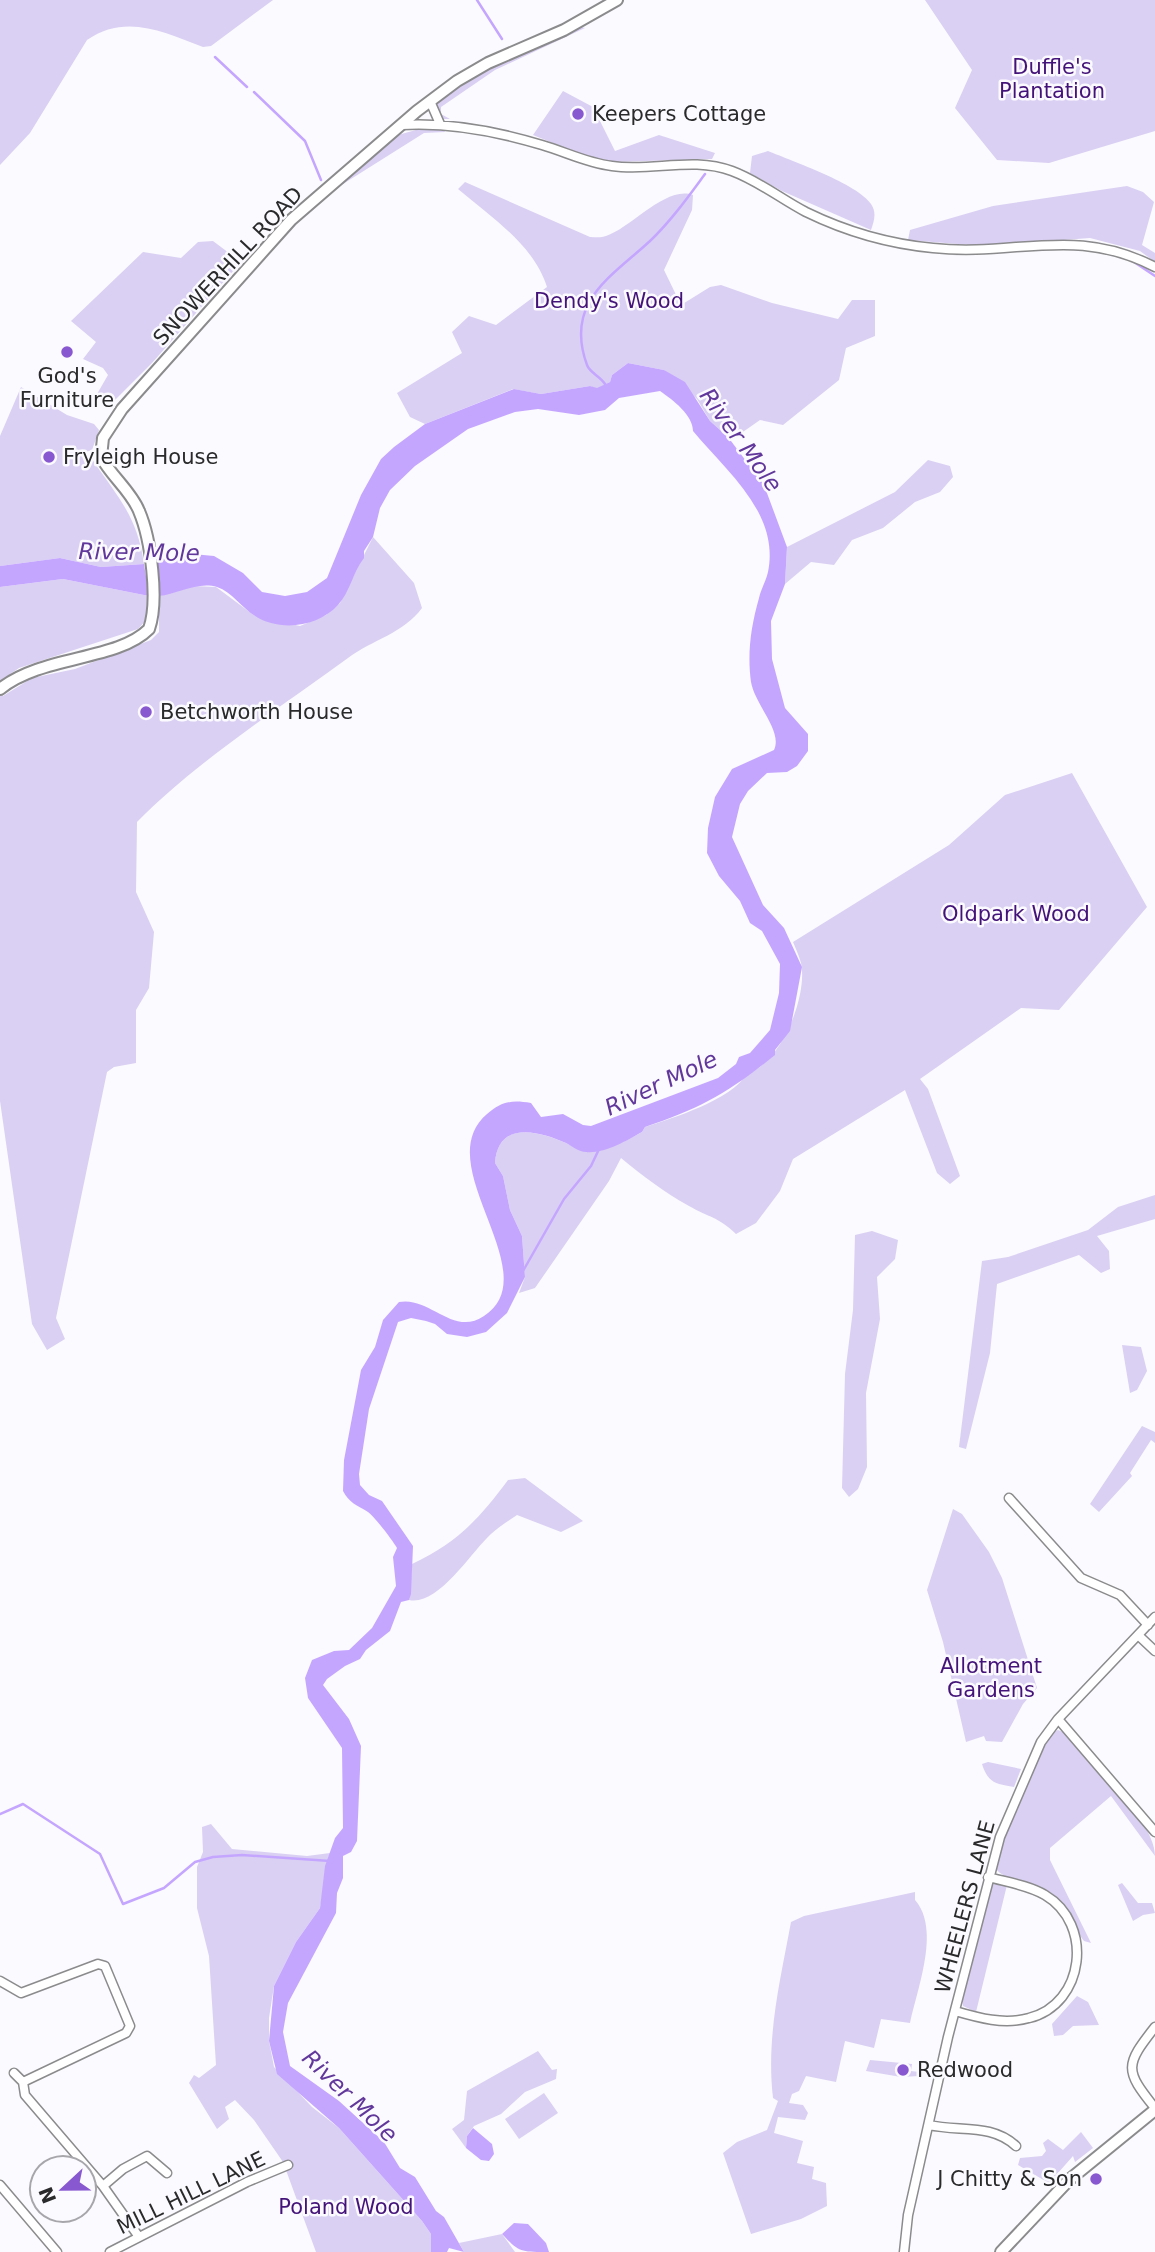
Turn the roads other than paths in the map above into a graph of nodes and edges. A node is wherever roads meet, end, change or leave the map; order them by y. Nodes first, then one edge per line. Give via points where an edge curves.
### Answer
1 (617, 0) edge
2 (430, 101) junction
3 (440, 124) junction
4 (401, 125) junction
5 (1155, 267) edge
6 (0, 689) edge
7 (1009, 1498) dead end
8 (1155, 1617) edge
9 (1148, 1625) junction
10 (1138, 1634) junction
11 (1155, 1651) edge
12 (1058, 1719) junction
13 (1155, 1832) edge
14 (988, 1877) junction
15 (0, 1981) edge
16 (955, 2011) junction
17 (1155, 2027) edge
18 (13, 2073) dead end
19 (23, 2082) junction
20 (1155, 2109) edge
21 (929, 2125) junction
22 (1016, 2146) dead end
23 (288, 2165) dead end
24 (167, 2174) dead end
25 (0, 2185) edge
26 (103, 2186) junction
27 (139, 2237) junction
28 (57, 2252) edge
29 (110, 2252) edge
30 (904, 2252) edge
31 (1001, 2252) edge

1 - 2 street, SNOWERHILL ROAD via 564,30 488,62
2 - 3 street
2 - 4 street, SNOWERHILL ROAD
3 - 4 street
3 - 5 street via 506,135 615,167 715,165 837,225 907,245 972,251 1084,243 1128,253
4 - 6 street, SNOWERHILL ROAD via 291,220 111,423 101,457 139,509 155,602 149,629 142,636 28,671
7 - 9 street via 1082,1578 1120,1595
8 - 9 street, WHEELERS LANE
9 - 10 street, WHEELERS LANE
10 - 11 street
10 - 12 street, WHEELERS LANE
12 - 13 street
12 - 14 street, WHEELERS LANE via 1028,1768
14 - 16 street, WHEELERS LANE
14 - 16 street via 1036,1891 1056,1904 1073,1929 1077,1964 1065,1994 1032,2018 1011,2022
15 - 19 street via 21,1993 98,1964 105,1966 130,2026 126,2033
16 - 21 street, WHEELERS LANE
17 - 20 street via 1131,2060 1130,2073
18 - 19 street
19 - 26 street via 25,2095
20 - 31 street via 1069,2180
21 - 22 street via 988,2129
21 - 30 street, WHEELERS LANE
23 - 27 street, MILL HILL LANE
24 - 26 street via 147,2156
25 - 28 street
26 - 27 street
27 - 29 street, MILL HILL LANE

